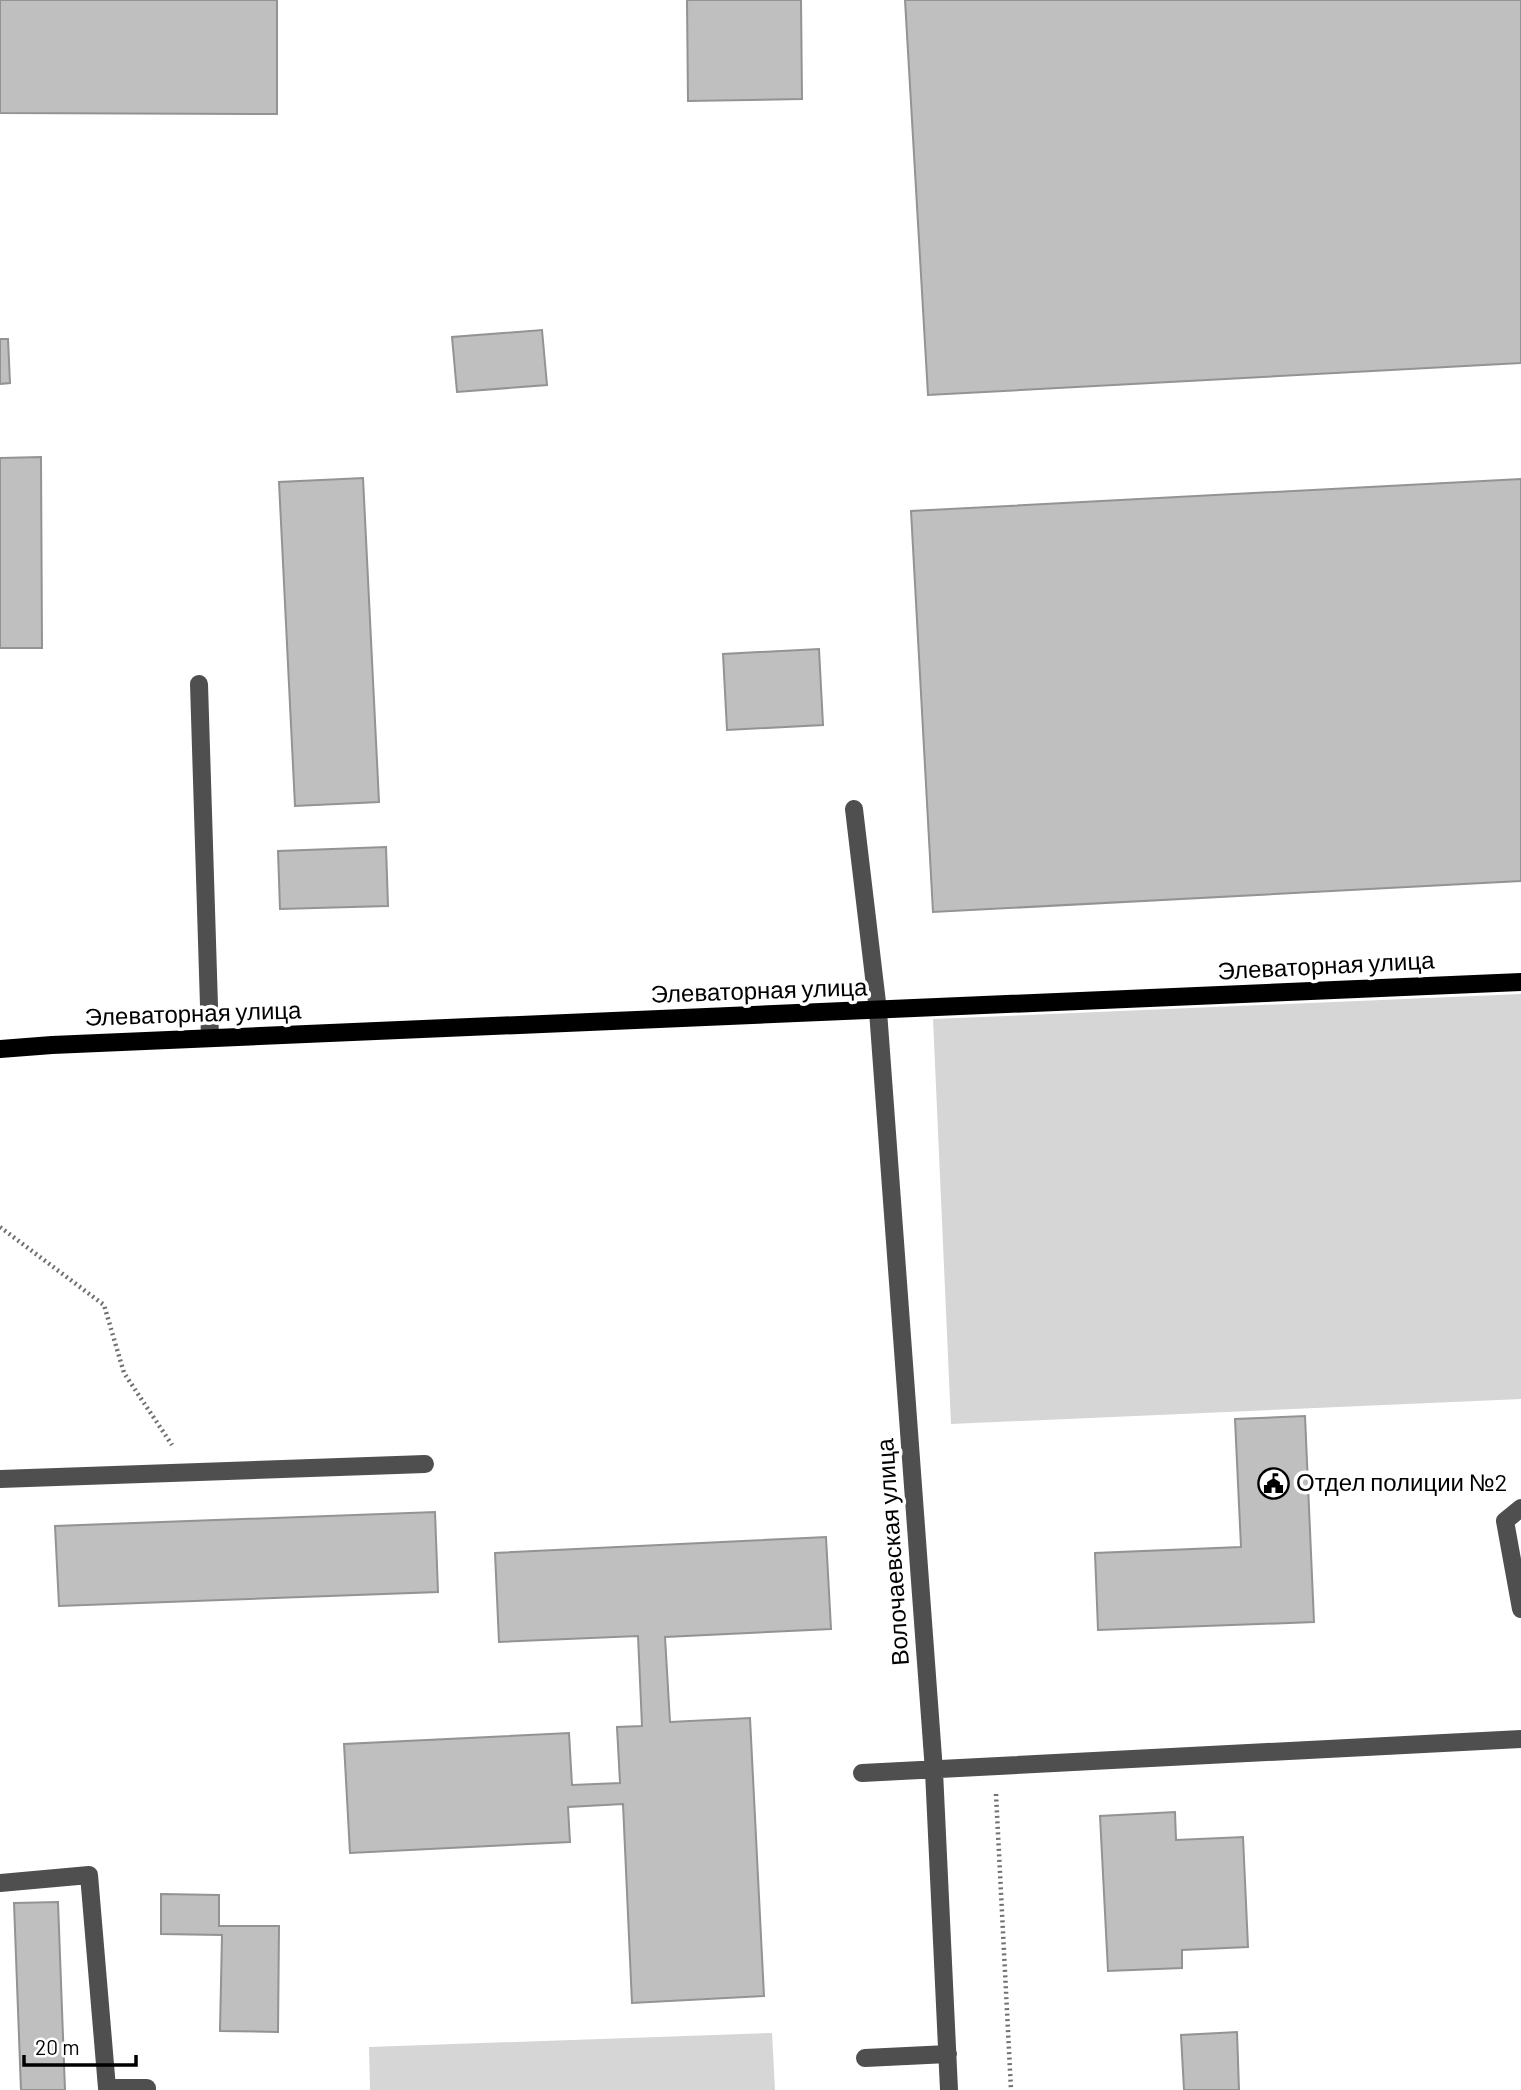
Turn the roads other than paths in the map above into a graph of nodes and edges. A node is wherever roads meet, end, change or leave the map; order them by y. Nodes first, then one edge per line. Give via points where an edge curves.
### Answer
1 (199, 684) dead end
2 (854, 809) dead end
3 (1521, 982) edge
4 (878, 1011) junction
5 (210, 1038) junction
6 (0, 1049) edge
7 (425, 1464) dead end
8 (0, 1479) edge
9 (1521, 1508) edge
10 (1521, 1609) edge
11 (1521, 1739) edge
12 (934, 1771) junction
13 (862, 1773) dead end
14 (0, 1882) edge
15 (948, 2054) junction
16 (865, 2059) dead end
17 (147, 2090) edge
18 (949, 2090) edge

1 - 5 street
2 - 4 street, Волочаевская улица
3 - 4 main road, Элеваторная улица
4 - 5 main road, Элеваторная улица
4 - 12 street, Волочаевская улица
5 - 6 main road, Элеваторная улица
7 - 8 street
9 - 10 street via 1505,1521
11 - 12 street
12 - 13 street
12 - 15 street, Волочаевская улица
14 - 17 street via 89,1875 107,2088
15 - 16 street
15 - 18 street, Волочаевская улица

